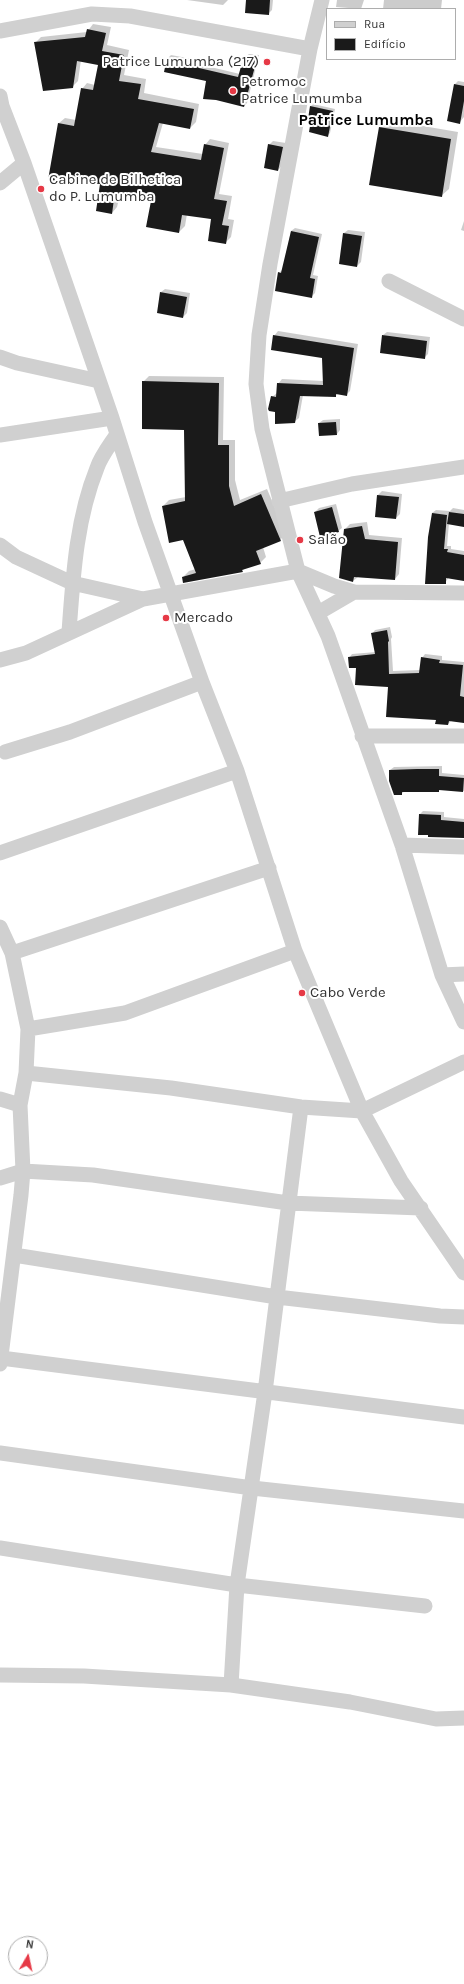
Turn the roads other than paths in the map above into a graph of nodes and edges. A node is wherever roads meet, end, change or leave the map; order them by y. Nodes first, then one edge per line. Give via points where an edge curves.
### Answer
1 (322, 0) edge
2 (0, 31) edge
3 (310, 49) junction
4 (0, 96) edge
5 (24, 163) junction
6 (0, 183) edge
7 (389, 281) dead end
8 (464, 319) edge
9 (0, 357) edge
10 (99, 381) junction
11 (112, 418) junction
12 (117, 434) junction
13 (0, 435) edge
14 (464, 467) edge
15 (279, 501) junction
16 (0, 545) edge
17 (298, 571) junction
18 (72, 583) junction
19 (354, 592) junction
20 (171, 593) junction
21 (464, 593) edge
22 (143, 599) junction
23 (318, 613) junction
24 (69, 632) junction
25 (0, 660) edge
26 (202, 682) junction
27 (362, 736) junction
28 (464, 736) edge
29 (5, 752) dead end
30 (237, 771) junction
31 (402, 846) junction
32 (464, 847) edge
33 (0, 853) edge
34 (269, 868) junction
35 (0, 927) edge
36 (295, 951) junction
37 (12, 953) junction
38 (464, 974) edge
39 (442, 975) junction
40 (464, 1022) edge
41 (28, 1029) junction
42 (464, 1062) edge
43 (26, 1073) junction
44 (0, 1099) edge
45 (20, 1105) junction
46 (301, 1107) junction
47 (362, 1111) junction
48 (23, 1171) junction
49 (0, 1178) edge
50 (288, 1203) junction
51 (421, 1208) junction
52 (14, 1255) junction
53 (464, 1273) edge
54 (277, 1297) junction
55 (464, 1317) edge
56 (0, 1358) edge
57 (0, 1364) edge
58 (265, 1392) junction
59 (464, 1417) edge
60 (0, 1453) edge
61 (252, 1488) junction
62 (464, 1511) edge
63 (0, 1548) edge
64 (237, 1585) junction
65 (426, 1606) dead end
66 (0, 1675) edge
67 (231, 1685) junction
68 (464, 1718) edge

1 - 3 street
2 - 3 street via 92,14 130,16
3 - 15 street via 259,335 256,384 262,429
4 - 5 street
5 - 6 street
5 - 10 street
7 - 8 street
9 - 10 street
10 - 11 street
11 - 12 street
11 - 13 street
12 - 18 street via 97,467 83,510
12 - 20 street
14 - 15 street via 352,484
15 - 17 street
16 - 18 street via 16,557
17 - 19 street
17 - 20 street
17 - 23 street
18 - 22 street
18 - 24 street
19 - 21 street
19 - 23 street
20 - 22 street
20 - 26 street
22 - 24 street
23 - 27 street
24 - 25 street via 26,653
26 - 29 street via 70,732
26 - 30 street
27 - 28 street
27 - 31 street
30 - 33 street
30 - 34 street
31 - 32 street
31 - 39 street
34 - 36 street
34 - 37 street
35 - 37 street
36 - 41 street via 125,1013
36 - 47 street
37 - 41 street
38 - 39 street
39 - 40 street
41 - 43 street
42 - 47 street
43 - 45 street
43 - 46 street via 171,1088
44 - 45 street
45 - 48 street
46 - 47 street
46 - 50 street
47 - 51 street via 401,1181
48 - 49 street
48 - 50 street via 93,1175
48 - 52 street
50 - 51 street
50 - 54 street
51 - 53 street
52 - 54 street
52 - 56 street
54 - 55 street
54 - 58 street
56 - 57 street
56 - 58 street
58 - 59 street
58 - 61 street
60 - 61 street
61 - 62 street
61 - 64 street
63 - 64 street
64 - 65 street
64 - 67 street
66 - 67 street via 84,1676
67 - 68 street via 350,1702 436,1719

